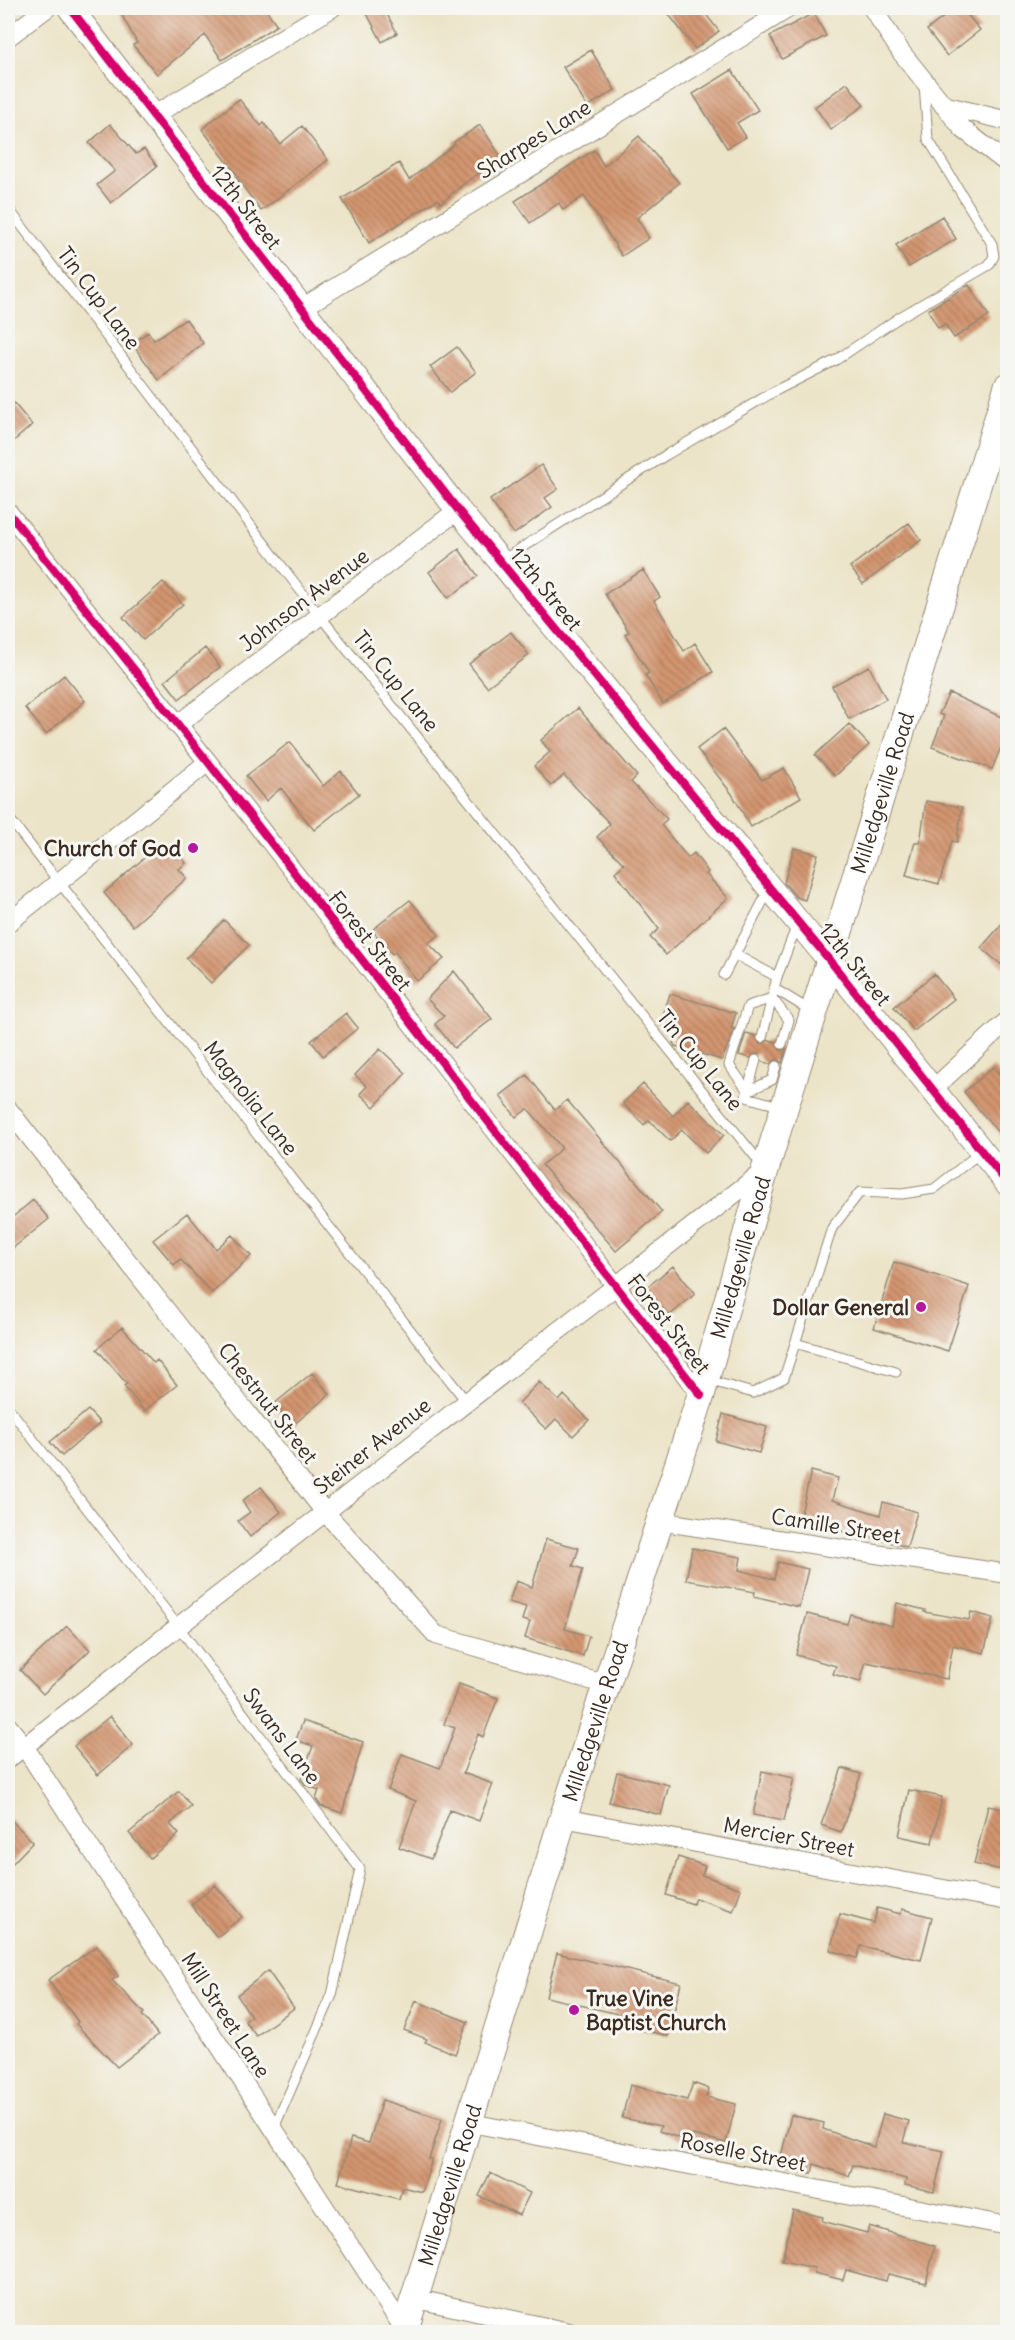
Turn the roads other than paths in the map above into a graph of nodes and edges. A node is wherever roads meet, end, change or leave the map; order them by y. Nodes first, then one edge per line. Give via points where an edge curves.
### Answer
1 (47, 8) edge
2 (70, 8) edge
3 (332, 8) edge
4 (789, 8) edge
5 (872, 8) edge
6 (8, 37) edge
7 (924, 81) junction
8 (943, 105) junction
9 (151, 117) junction
10 (1008, 121) edge
11 (1008, 164) edge
12 (8, 208) edge
13 (302, 308) junction
14 (1008, 386) edge
15 (458, 510) junction
16 (8, 512) edge
17 (500, 562) junction
18 (320, 616) junction
19 (177, 725) junction
20 (208, 762) junction
21 (8, 817) edge
22 (57, 881) junction
23 (769, 890) junction
24 (8, 923) edge
25 (797, 923) junction
26 (734, 954) junction
27 (831, 962) junction
28 (724, 975) dead end
29 (777, 977) junction
30 (775, 988) junction
31 (772, 999) junction
32 (815, 1013) junction
33 (1008, 1020) edge
34 (762, 1038) dead end
35 (782, 1044) dead end
36 (756, 1060) dead end
37 (776, 1066) dead end
38 (933, 1089) junction
39 (748, 1091) junction
40 (785, 1108) junction
41 (8, 1109) edge
42 (982, 1151) junction
43 (765, 1170) junction
44 (1008, 1184) edge
45 (617, 1286) junction
46 (795, 1343) junction
47 (896, 1372) dead end
48 (703, 1387) junction
49 (466, 1401) junction
50 (8, 1407) edge
51 (324, 1511) junction
52 (658, 1521) junction
53 (1008, 1574) edge
54 (178, 1626) junction
55 (607, 1685) junction
56 (8, 1726) edge
57 (24, 1746) junction
58 (8, 1759) edge
59 (563, 1818) junction
60 (1008, 1901) edge
61 (471, 2123) junction
62 (273, 2129) junction
63 (1008, 2226) edge
64 (417, 2299) junction
65 (406, 2332) edge
66 (569, 2332) edge

1 - 6 street
2 - 9 street, 12th Street
3 - 9 street
4 - 13 street, Sharpes Lane
5 - 7 street
7 - 8 street
7 - 17 lane via 928,139 992,244 994,256 988,265 836,360 666,455
8 - 10 street
8 - 11 street via 963,129
9 - 13 street, 12th Street
12 - 18 lane, Tin Cup Lane
13 - 15 street, 12th Street
14 - 27 main road, Milledgeville Road
15 - 17 street, 12th Street
15 - 18 street, Johnson Avenue
16 - 19 street, Forest Street
17 - 23 street, 12th Street
18 - 19 street, Johnson Avenue
18 - 43 lane, Tin Cup Lane
19 - 20 street, Forest Street
20 - 22 street
20 - 45 street, Forest Street
21 - 22 lane, Magnolia Lane
22 - 24 street
22 - 49 lane, Magnolia Lane
23 - 25 street, 12th Street
23 - 26 lane
25 - 27 street, 12th Street
25 - 29 lane
26 - 28 lane
26 - 29 lane
27 - 32 main road, Milledgeville Road
27 - 38 street, 12th Street
29 - 30 lane
30 - 31 lane
30 - 32 lane
31 - 34 lane
31 - 35 lane via 789,1020
31 - 39 lane via 748,1006 729,1065
32 - 40 main road, Milledgeville Road
33 - 38 street
36 - 39 lane
37 - 39 lane via 772,1080
38 - 42 street, 12th Street
39 - 40 lane via 746,1097
40 - 43 main road, Milledgeville Road
41 - 51 street, Chestnut Street
42 - 44 street, 12th Street
42 - 46 lane via 934,1189 902,1194 860,1192 832,1228
43 - 45 street, Steiner Avenue
43 - 48 main road, Milledgeville Road
45 - 48 street, Forest Street
45 - 49 street, Steiner Avenue
46 - 47 lane
46 - 48 lane via 784,1378 753,1393
48 - 52 main road, Milledgeville Road
49 - 51 street, Steiner Avenue
50 - 54 lane, Swans Lane
51 - 54 street, Steiner Avenue
51 - 55 street, Chestnut Street via 436,1635
52 - 53 street, Camille Street
52 - 55 main road, Milledgeville Road
54 - 57 street, Steiner Avenue
54 - 62 lane, Swans Lane via 360,1869 332,1995
55 - 59 main road, Milledgeville Road
56 - 57 street, Mill Street Lane
57 - 58 street, Steiner Avenue
57 - 62 street, Mill Street Lane
59 - 60 street, Mercier Street
59 - 61 main road, Milledgeville Road
61 - 63 street, Roselle Street
61 - 64 main road, Milledgeville Road
62 - 65 street, Mill Street Lane
64 - 65 main road, Milledgeville Road
64 - 66 street

